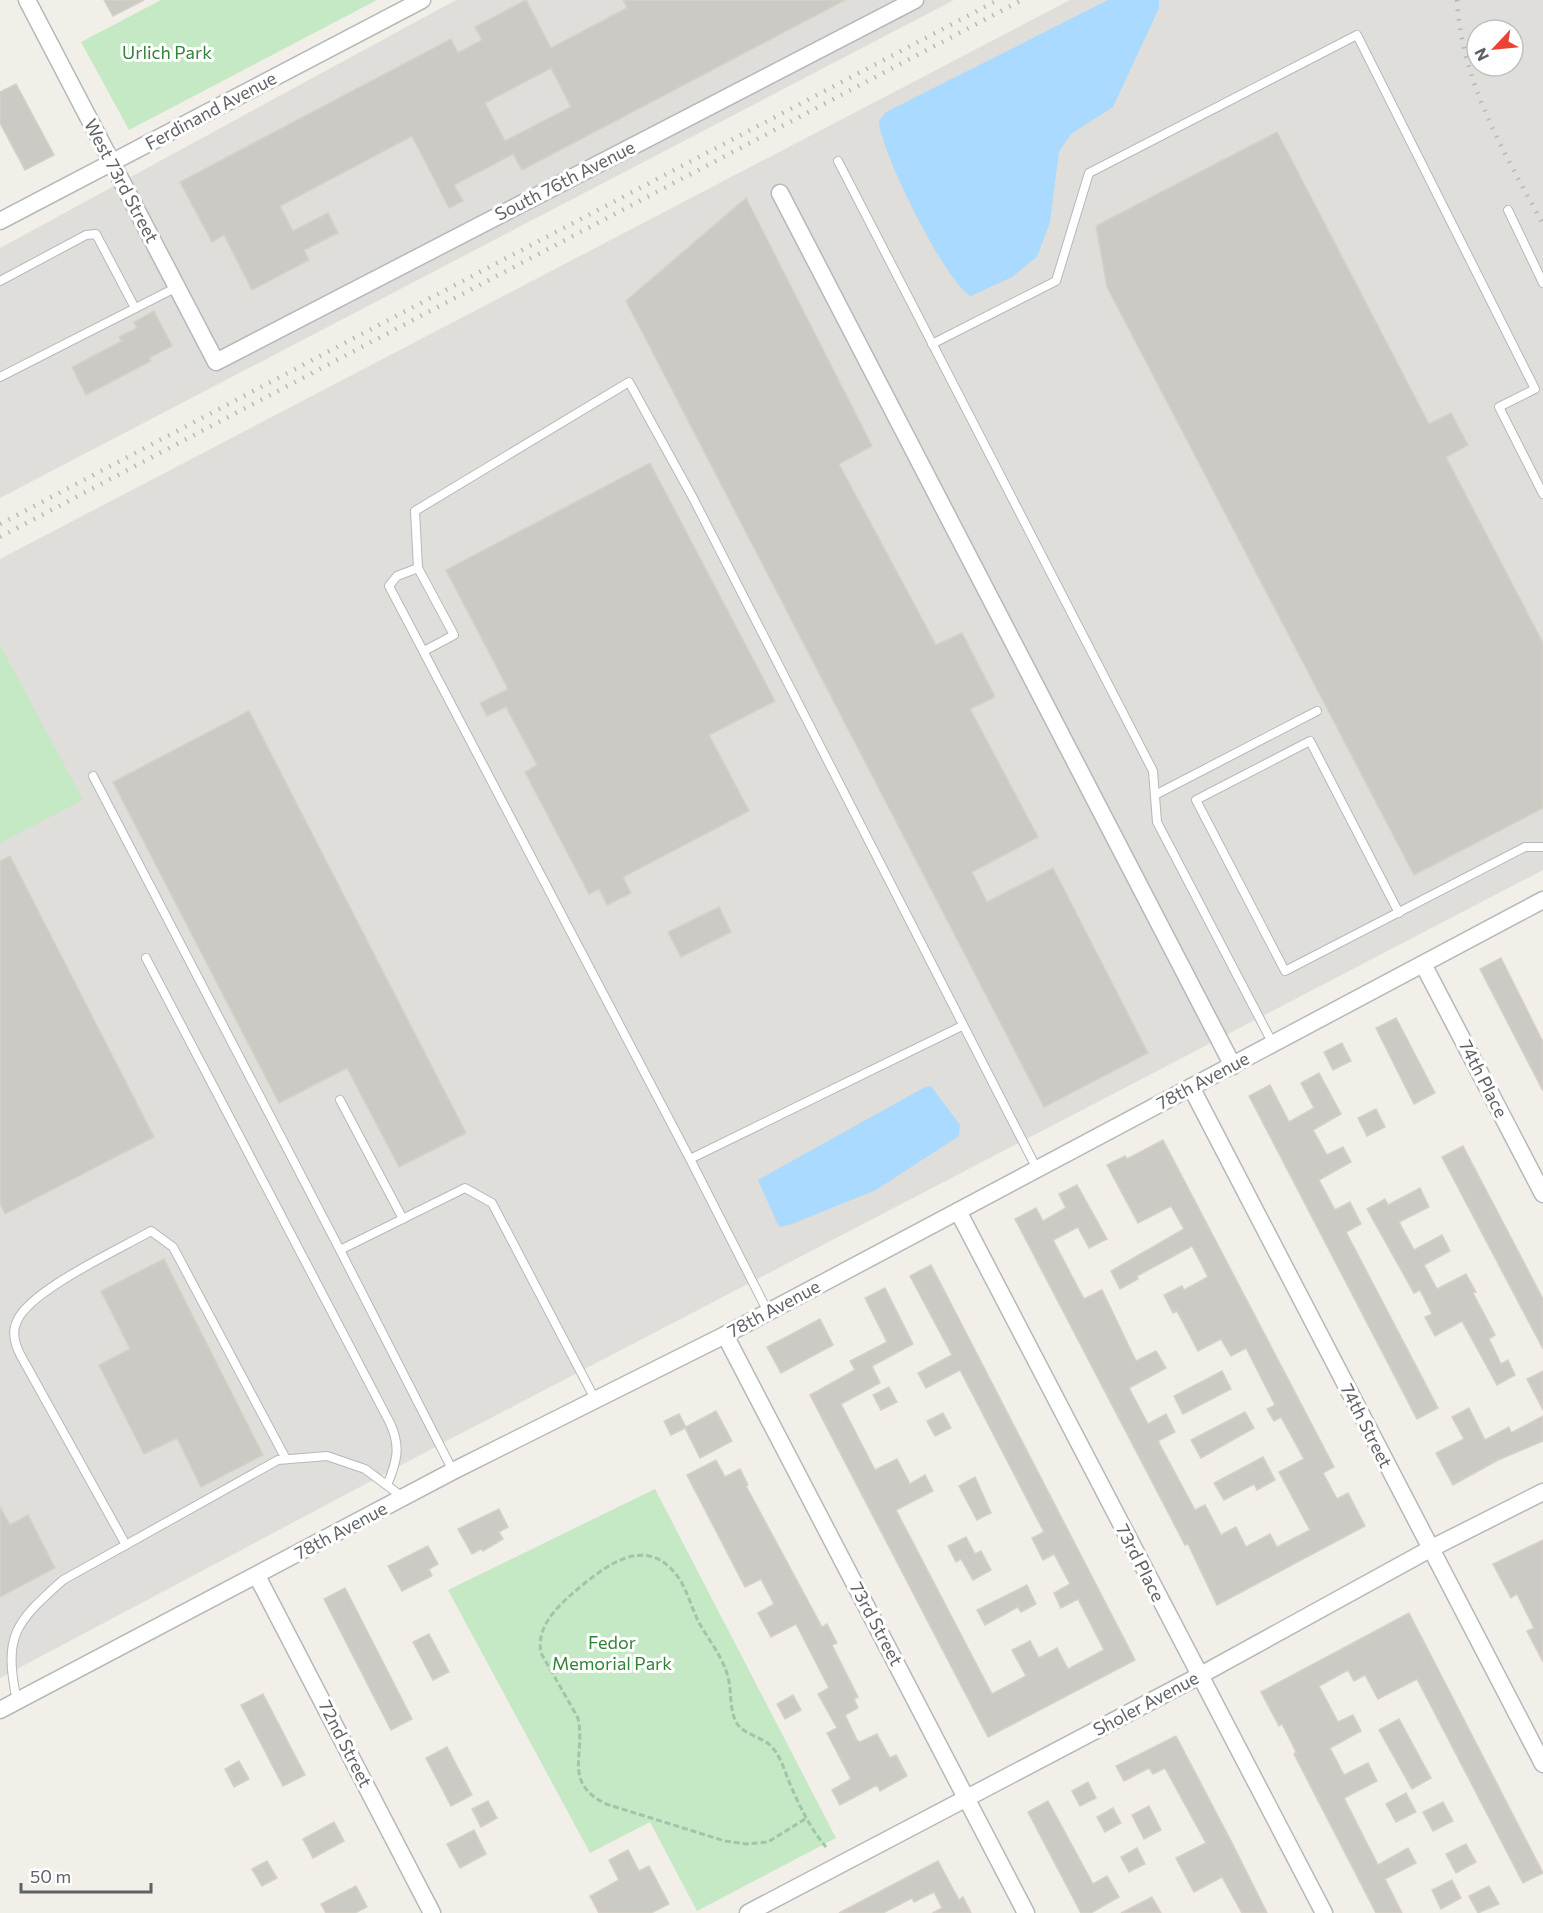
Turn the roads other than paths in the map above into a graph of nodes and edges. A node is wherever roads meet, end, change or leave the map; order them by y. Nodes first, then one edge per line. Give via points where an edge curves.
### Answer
1 (27, 0) edge
2 (422, 0) edge
3 (915, 0) edge
4 (838, 161) dead end
5 (112, 163) junction
6 (780, 193) dead end
7 (1508, 210) dead end
8 (0, 221) edge
9 (0, 281) edge
10 (1543, 283) edge
11 (177, 287) junction
12 (135, 308) junction
13 (932, 344) junction
14 (216, 362) joint
15 (0, 377) edge
16 (1543, 494) edge
17 (418, 568) junction
18 (424, 651) junction
19 (1317, 711) dead end
20 (93, 776) dead end
21 (1155, 795) junction
22 (1543, 847) edge
23 (1543, 900) edge
24 (1399, 913) junction
25 (146, 958) dead end
26 (1423, 964) junction
27 (962, 1026) junction
28 (1274, 1044) junction
29 (1233, 1066) junction
30 (1191, 1087) junction
31 (340, 1100) dead end
32 (690, 1159) junction
33 (1037, 1169) junction
34 (1543, 1194) edge
35 (958, 1211) junction
36 (403, 1219) junction
37 (340, 1250) junction
38 (768, 1312) junction
39 (725, 1335) junction
40 (596, 1401) junction
41 (286, 1459) junction
42 (453, 1472) junction
43 (387, 1485) junction
44 (1543, 1492) edge
45 (404, 1498) junction
46 (126, 1545) junction
47 (1430, 1549) junction
48 (257, 1576) junction
49 (1199, 1676) junction
50 (17, 1701) junction
51 (0, 1710) edge
52 (1543, 1764) edge
53 (966, 1797) junction
54 (432, 1913) edge
55 (748, 1913) edge
56 (1026, 1913) edge
57 (1324, 1913) edge

1 - 5 street, West 73rd Street
2 - 5 street, Ferdinand Avenue
3 - 14 street, South 76th Avenue
4 - 13 lane
5 - 8 street, Ferdinand Avenue
5 - 11 street, West 73rd Street
6 - 29 street
7 - 10 lane
9 - 12 lane via 86,235 96,234
11 - 12 lane
11 - 14 street, West 73rd Street
12 - 15 lane
13 - 16 lane via 1056,281 1089,173 1357,35 1535,388 1499,407
13 - 21 lane via 1153,771
17 - 18 lane via 397,576 389,586
17 - 18 lane via 454,636
17 - 27 lane via 415,511 629,382 693,498
18 - 32 lane
19 - 21 lane
20 - 37 lane
21 - 28 lane via 1157,822
22 - 24 lane via 1525,847
23 - 26 street, 78th Avenue
24 - 24 lane via 1285,971 1196,800 1310,741
25 - 43 lane via 394,1432 398,1457
26 - 28 street, 78th Avenue
26 - 34 street, 74th Place
27 - 32 lane
27 - 33 lane
28 - 29 street, 78th Avenue
29 - 30 street, 78th Avenue
30 - 33 street, 78th Avenue
30 - 47 street, 74th Street
31 - 36 lane
32 - 38 lane
33 - 35 street, 78th Avenue
35 - 38 street, 78th Avenue
35 - 49 street, 73rd Place
36 - 37 lane
36 - 40 lane via 465,1188 492,1203
37 - 42 lane
38 - 39 street, 78th Avenue
39 - 40 street, 78th Avenue
39 - 53 street, 73rd Street
40 - 42 street, 78th Avenue
41 - 43 lane via 327,1456 365,1469
41 - 46 lane
41 - 46 lane via 173,1247 152,1231 51,1287 26,1306 14,1333 21,1356
42 - 45 street, 78th Avenue
43 - 45 lane
44 - 47 street, Sholer Avenue
45 - 48 street, 78th Avenue
46 - 50 lane via 63,1580 22,1621 12,1643 10,1666
47 - 49 street, Sholer Avenue
47 - 52 street, 74th Street
48 - 50 street, 78th Avenue
48 - 54 street, 72nd Street
49 - 53 street, Sholer Avenue
49 - 57 street, 73rd Place
50 - 51 street, 78th Avenue
53 - 55 street, Sholer Avenue
53 - 56 street, 73rd Street

